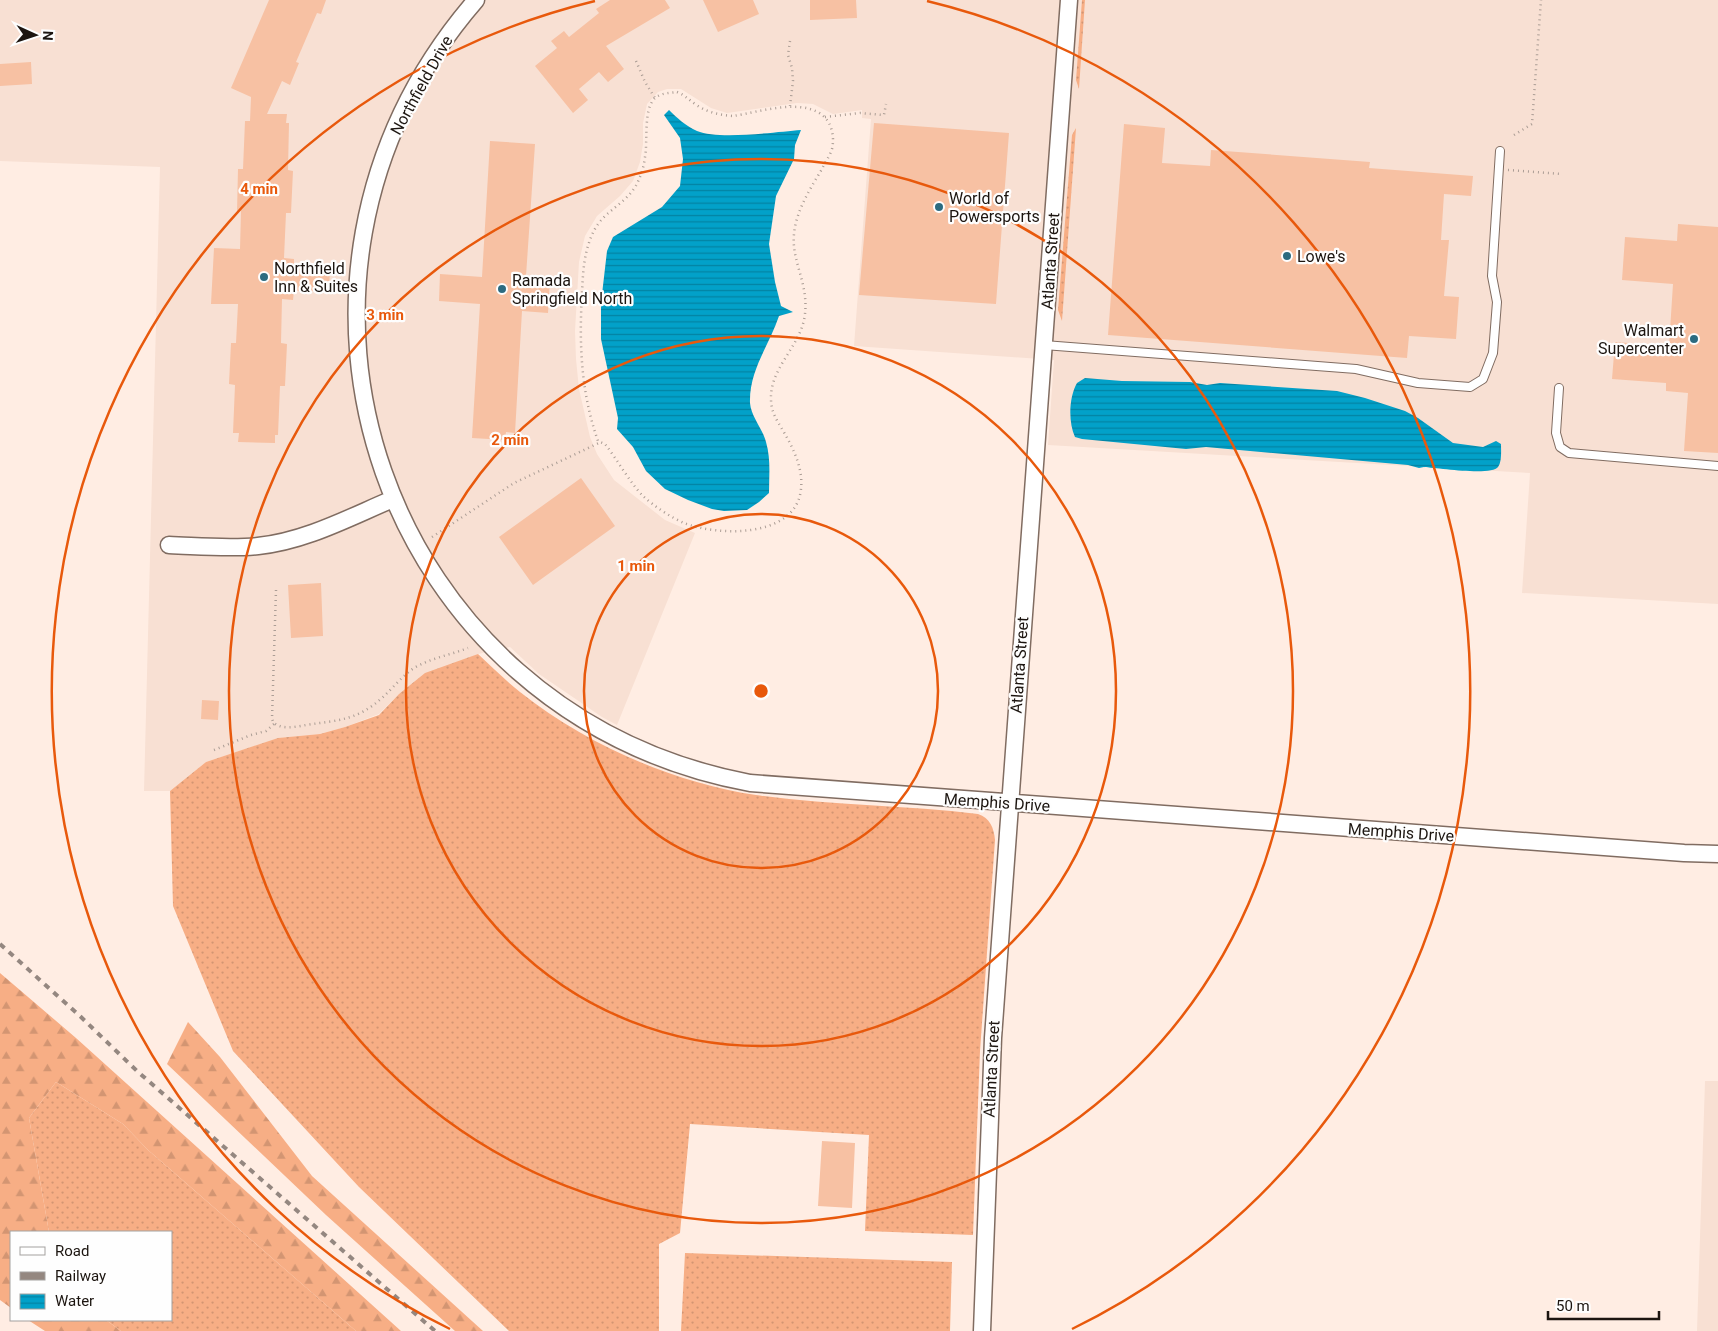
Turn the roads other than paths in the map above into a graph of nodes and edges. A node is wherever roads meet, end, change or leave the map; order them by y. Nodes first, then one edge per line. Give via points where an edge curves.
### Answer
1 (476, 0) edge
2 (1068, 0) edge
3 (1500, 151) dead end
4 (1044, 345) junction
5 (1559, 388) dead end
6 (1718, 466) edge
7 (393, 499) junction
8 (169, 545) dead end
9 (1009, 803) junction
10 (1718, 854) edge
11 (982, 1331) edge

1 - 7 street, Northfield Drive via 453,28 405,108 372,193 363,238 356,305 360,378 368,423
2 - 4 street, Atlanta Street
3 - 4 lane via 1492,276 1497,302 1493,353 1482,379 1470,388 1418,383 1356,369
4 - 9 street, Atlanta Street
5 - 6 lane via 1556,433 1560,446 1569,453
7 - 8 street via 308,535 278,543 258,546
7 - 9 street, Memphis Drive via 418,550 439,583 482,636 549,697 634,747 716,777 750,783
9 - 10 street, Memphis Drive
9 - 11 street, Atlanta Street via 992,1038

